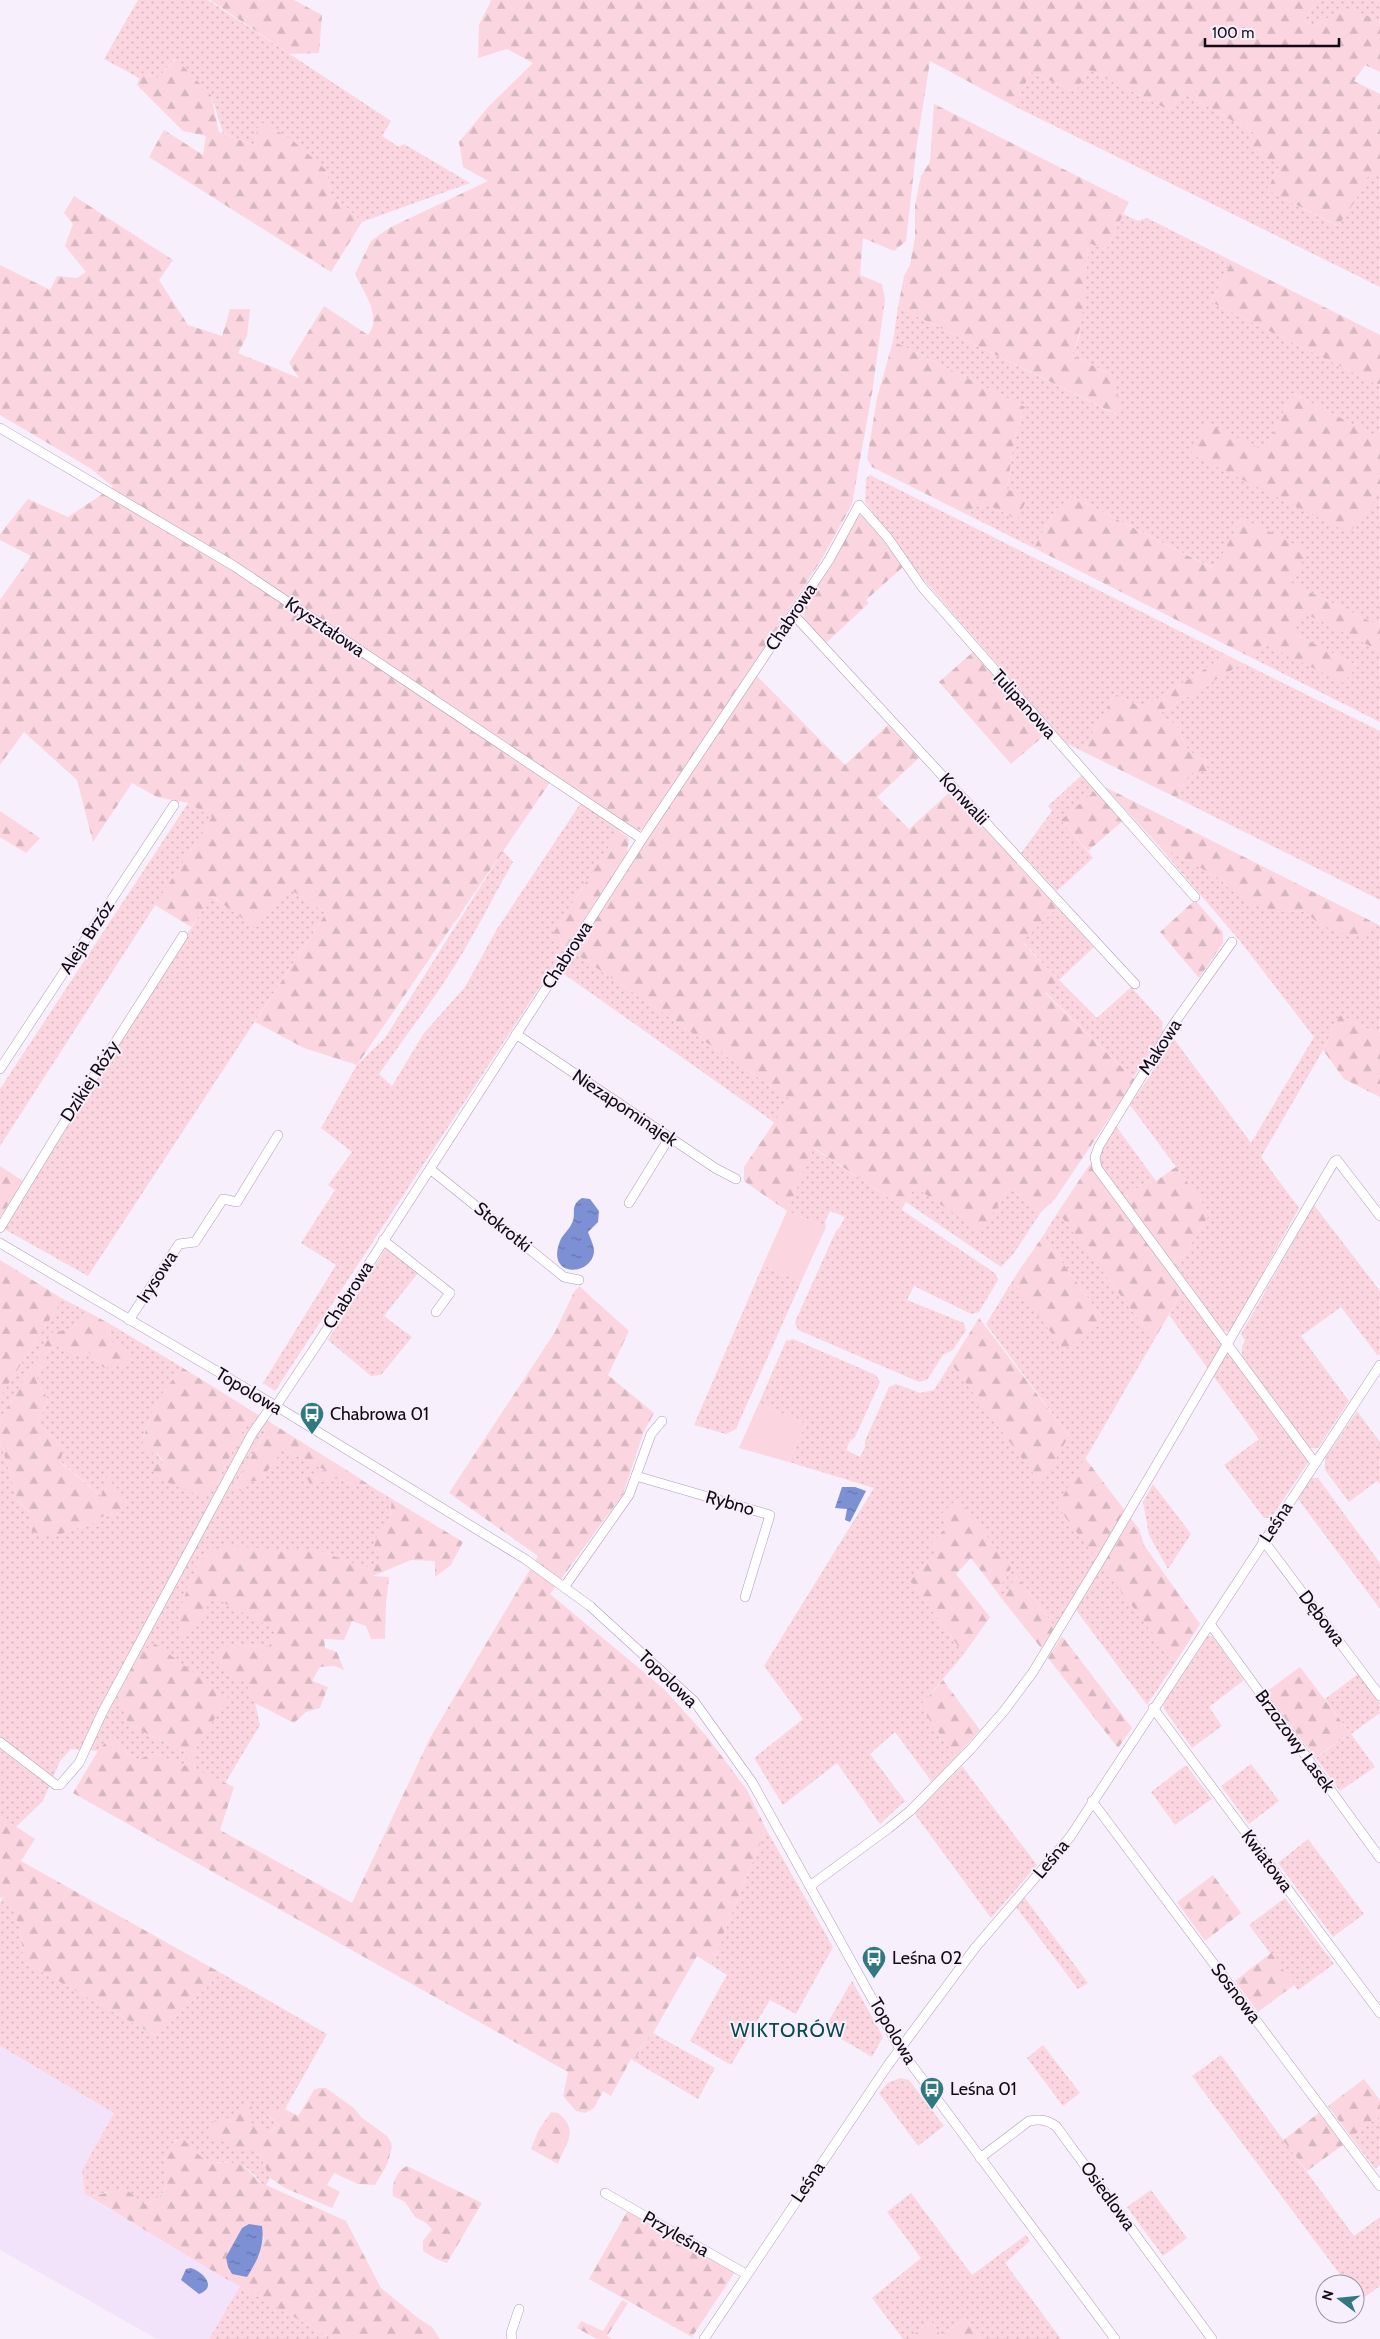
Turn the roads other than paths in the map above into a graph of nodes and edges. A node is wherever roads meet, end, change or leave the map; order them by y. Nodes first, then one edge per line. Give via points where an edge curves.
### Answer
1 (0, 428) edge
2 (859, 505) joint
3 (793, 614) junction
4 (174, 806) dead end
5 (642, 838) junction
6 (1195, 897) dead end
7 (183, 936) dead end
8 (1232, 942) dead end
9 (1135, 984) dead end
10 (516, 1034) junction
11 (0, 1069) edge
12 (278, 1135) dead end
13 (669, 1138) junction
14 (430, 1169) junction
15 (736, 1179) dead end
16 (629, 1203) dead end
17 (1380, 1216) edge
18 (0, 1228) edge
19 (383, 1240) junction
20 (0, 1243) edge
21 (579, 1280) dead end
22 (436, 1312) dead end
23 (129, 1320) junction
24 (1228, 1344) junction
25 (1378, 1371) edge
26 (276, 1406) junction
27 (662, 1421) dead end
28 (1315, 1463) junction
29 (636, 1476) junction
30 (1264, 1540) junction
31 (565, 1586) junction
32 (745, 1597) dead end
33 (1210, 1624) junction
34 (1380, 1696) edge
35 (1153, 1708) junction
36 (0, 1742) edge
37 (1092, 1801) junction
38 (1380, 1858) edge
39 (810, 1886) junction
40 (1380, 2013) edge
41 (900, 2049) junction
42 (980, 2158) junction
43 (1380, 2186) edge
44 (605, 2193) dead end
45 (746, 2274) junction
46 (519, 2309) dead end
47 (512, 2339) edge
48 (704, 2339) edge
49 (1115, 2339) edge
50 (1212, 2339) edge

1 - 5 street, Kryształowa via 234,566
2 - 3 street, Chabrowa via 829,560
2 - 6 street, Tulipanowa via 888,538 922,587
3 - 5 street, Chabrowa
3 - 9 street, Konwalii
4 - 11 street, Aleja Brzóz
5 - 10 street, Chabrowa
7 - 18 street, Dzikiej Róży
8 - 24 street, Makowa via 1143,1072 1095,1157 1096,1168
10 - 13 street, Niezapominajek
10 - 14 street, Chabrowa
12 - 23 street, Irysowa via 238,1202 222,1199 195,1242 179,1244
13 - 15 street, Niezapominajek
13 - 16 street
14 - 19 street, Chabrowa
14 - 21 street, Stokrotki via 564,1277
17 - 24 street via 1337,1160 1334,1162
19 - 22 street via 450,1293
19 - 26 street, Chabrowa
20 - 23 street, Topolowa
23 - 26 street, Topolowa
24 - 28 street
24 - 39 street via 1059,1632 1004,1711 910,1811
25 - 28 street, Leśna
26 - 31 street, Topolowa
26 - 36 street, Chabrowa via 268,1411 252,1434 102,1713 79,1763 60,1785 56,1785
27 - 29 street via 651,1434
28 - 30 street, Leśna
29 - 31 street via 629,1495
29 - 32 street, Rybno via 770,1515
30 - 33 street, Leśna
30 - 34 street, Dębowa
31 - 39 street, Topolowa via 694,1701 752,1782
33 - 35 street, Leśna
33 - 38 street, Brzozowy Lasek
35 - 37 street, Leśna
35 - 40 street, Kwiatowa
37 - 41 street, Leśna via 1070,1837 975,1948
37 - 43 street, Sosnowa
39 - 41 street, Topolowa
41 - 42 street, Topolowa
41 - 45 street, Leśna
42 - 49 street, Topolowa
42 - 50 street, Osiedlowa via 1030,2120 1048,2121 1056,2126
44 - 45 street, Przyleśna
45 - 48 street, Leśna
46 - 47 street

